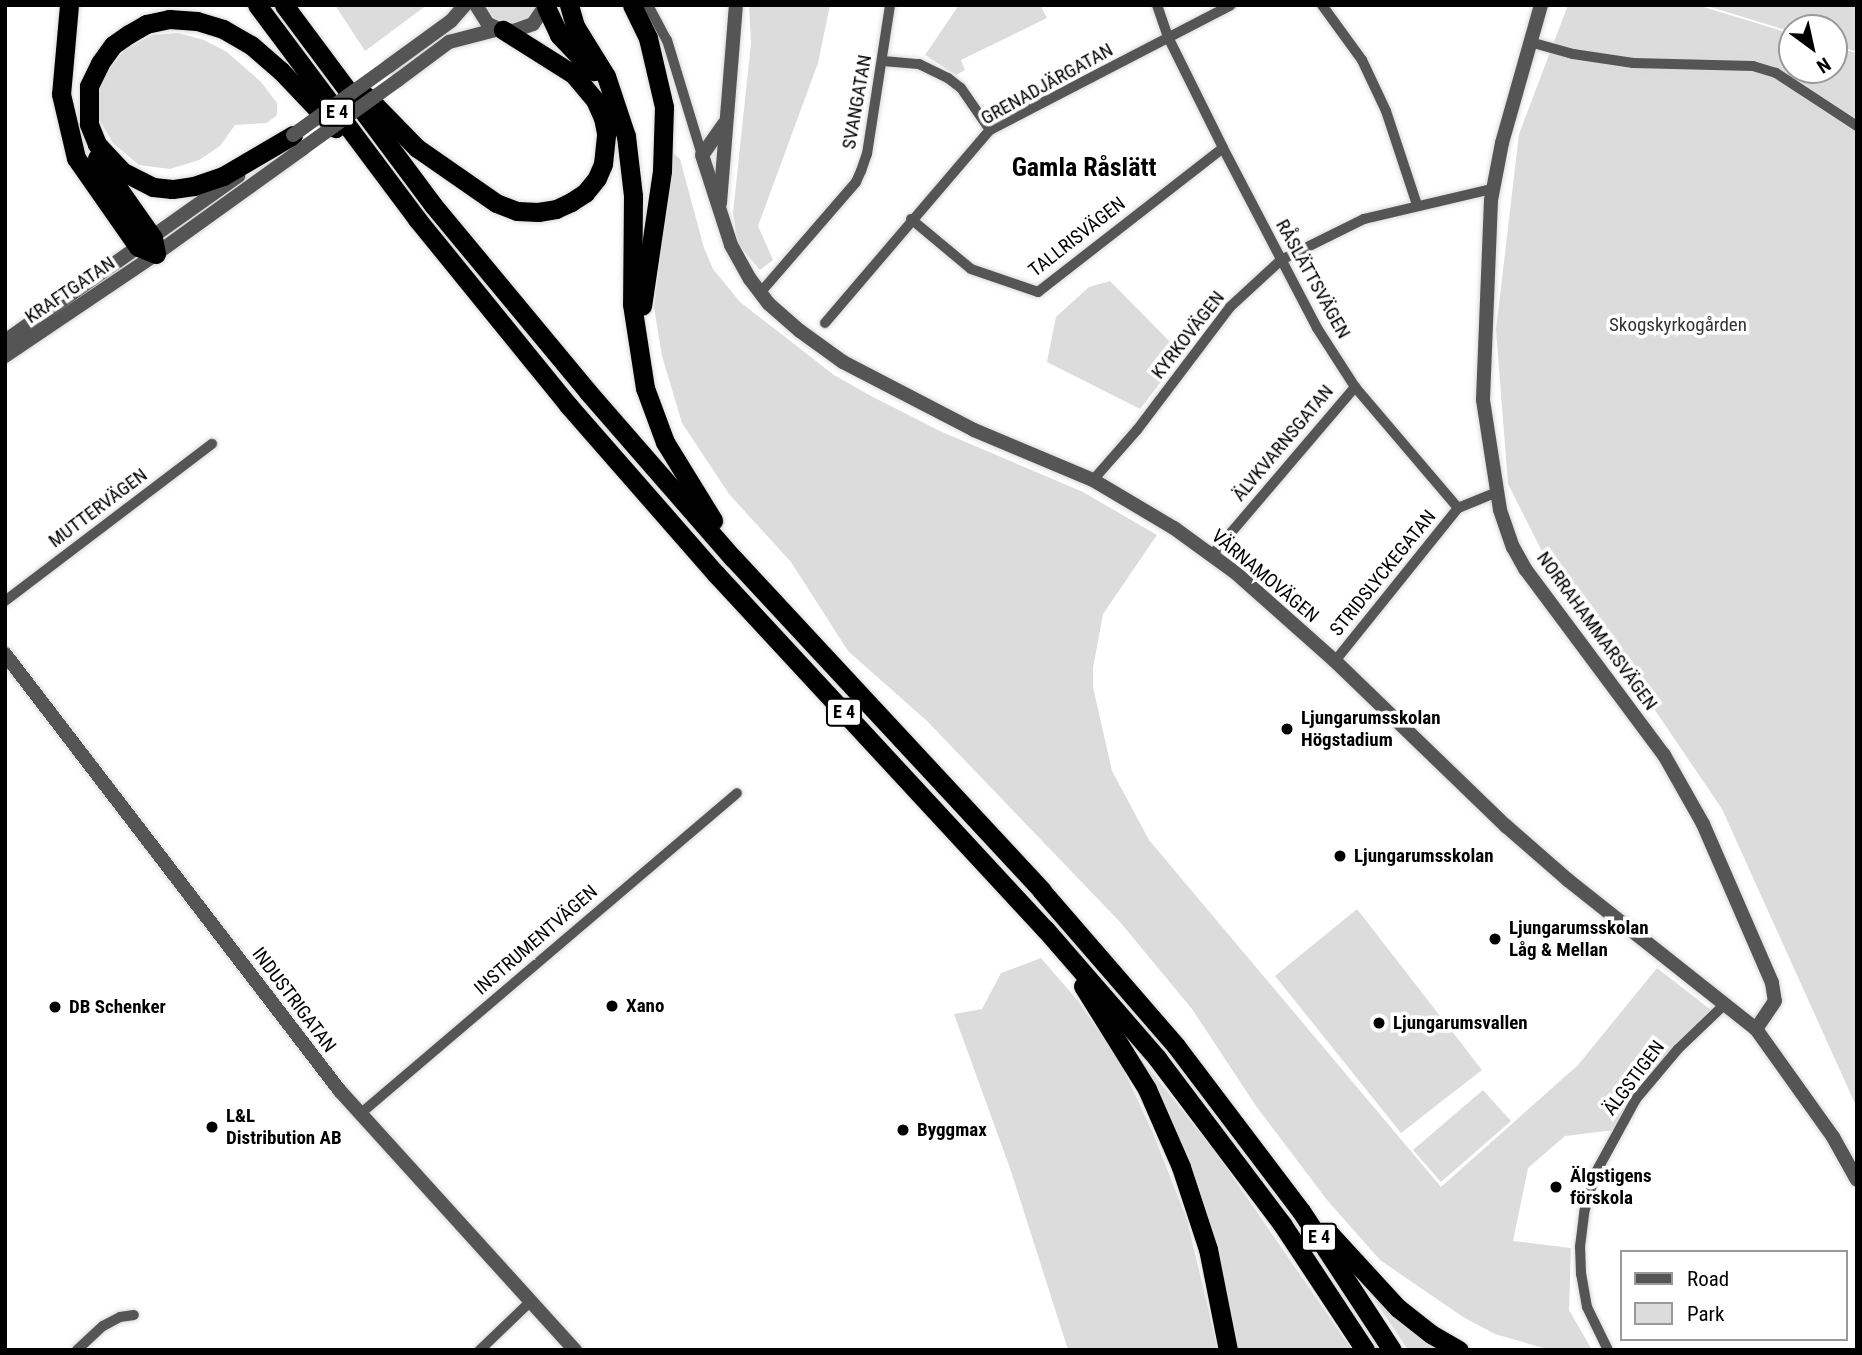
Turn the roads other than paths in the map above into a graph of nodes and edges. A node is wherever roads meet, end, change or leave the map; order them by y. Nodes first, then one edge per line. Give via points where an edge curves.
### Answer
1 (69, 5) edge
2 (257, 5) edge
3 (284, 5) edge
4 (452, 5) edge
5 (465, 5) edge
6 (475, 5) edge
7 (569, 5) edge
8 (632, 5) edge
9 (648, 5) edge
10 (736, 5) edge
11 (890, 5) edge
12 (1157, 5) edge
13 (1231, 5) edge
14 (1322, 5) edge
15 (1541, 5) edge
16 (546, 6) edge
17 (501, 30) junction
18 (432, 34) junction
19 (1169, 38) junction
20 (1530, 42) junction
21 (883, 61) junction
22 (614, 96) junction
23 (89, 124) junction
24 (724, 124) junction
25 (1857, 126) edge
26 (990, 130) junction
27 (298, 142) junction
28 (1223, 148) junction
29 (702, 155) junction
30 (1492, 189) junction
31 (1417, 205) junction
32 (720, 216) junction
33 (417, 219) junction
34 (911, 219) junction
35 (149, 246) junction
36 (1281, 260) junction
37 (760, 293) junction
38 (825, 323) dead end
39 (5, 341) edge
40 (637, 342) junction
41 (5, 356) edge
42 (1355, 387) junction
43 (212, 444) dead end
44 (1093, 481) junction
45 (1497, 492) junction
46 (1458, 508) junction
47 (1212, 555) junction
48 (762, 590) junction
49 (5, 601) edge
50 (5, 654) edge
51 (1335, 661) junction
52 (737, 793) dead end
53 (1045, 929) junction
54 (1726, 1003) junction
55 (1756, 1029) junction
56 (360, 1114) junction
57 (1240, 1129) junction
58 (1857, 1180) edge
59 (531, 1301) junction
60 (134, 1315) dead end
61 (77, 1350) edge
62 (480, 1350) edge
63 (575, 1350) edge
64 (1228, 1350) edge
65 (1365, 1350) edge
66 (1392, 1350) edge
67 (1459, 1350) edge
68 (1608, 1350) edge

1 - 35 highway via 61,94 76,158 101,198
2 - 33 highway, E 4
3 - 17 highway via 385,117 444,169 496,203 517,211 556,209 585,193 597,178 606,150 603,117 573,74
3 - 48 highway, E 4 via 433,205 587,392
4 - 18 street
5 - 18 street
6 - 17 street via 488,23
7 - 22 highway via 575,26
8 - 40 highway via 648,38 664,107 662,171
9 - 29 street via 670,49
10 - 24 street, VÄRNAMOVÄGEN
11 - 21 street, SVANGATAN
12 - 19 street, RÅSLÄTTSVÄGEN
13 - 19 street, GRENADJÄRGATAN
14 - 31 street via 1362,60
15 - 20 street, NORRAHAMMARSVÄGEN
16 - 17 street via 533,24
16 - 22 highway via 559,35
17 - 27 street, bridge via 449,42 398,80
18 - 27 street, bridge
19 - 26 street, GRENADJÄRGATAN
19 - 28 street, RÅSLÄTTSVÄGEN
20 - 25 street via 1633,63 1753,66 1776,73
20 - 30 street, NORRAHAMMARSVÄGEN
21 - 26 street via 919,64 948,78 961,88
21 - 37 street, SVANGATAN via 861,171
22 - 40 highway via 630,158 632,303
23 - 27 highway via 97,144 122,171 153,187 172,189 223,177
23 - 33 highway via 89,86 113,45 146,24 169,19 197,21 251,45 281,71
23 - 35 highway via 98,161
24 - 29 street, VÄRNAMOVÄGEN
24 - 32 street, VÄRNAMOVÄGEN
26 - 34 street, GRENADJÄRGATAN
27 - 35 street
28 - 34 street, TALLRISVÄGEN via 1038,292 971,268
28 - 36 street, RÅSLÄTTSVÄGEN
29 - 32 street, VÄRNAMOVÄGEN
30 - 31 street, KYRKOVÄGEN
30 - 45 street, NORRAHAMMARSVÄGEN via 1483,400
31 - 36 street, KYRKOVÄGEN via 1364,219
32 - 37 street, VÄRNAMOVÄGEN via 738,261
33 - 53 highway, E 4 via 568,405 716,574
34 - 38 street, GRENADJÄRGATAN
35 - 39 street, KRAFTGATAN
35 - 41 street, KRAFTGATAN
36 - 42 street, RÅSLÄTTSVÄGEN
36 - 44 street, KYRKOVÄGEN via 1230,307
37 - 44 street, VÄRNAMOVÄGEN via 800,331 843,362 974,430
40 - 48 highway via 645,388 665,442 708,514
42 - 46 street, RÅSLÄTTSVÄGEN
42 - 47 street, ÄLVKVARNSGATAN
43 - 49 street, MUTTERVÄGEN
44 - 47 street, VÄRNAMOVÄGEN
45 - 46 street
45 - 55 street, NORRAHAMMARSVÄGEN via 1506,529 1526,569 1664,755 1703,824 1772,983 1775,1001
46 - 51 street, STRIDSLYCKEGATAN
47 - 51 street, VÄRNAMOVÄGEN
48 - 57 highway, E 4 via 1119,976
50 - 56 street, INDUSTRIGATAN
51 - 54 street, VÄRNAMOVÄGEN via 1506,826
52 - 56 street, INSTRUMENTVÄGEN
53 - 64 highway, E 4 via 1147,1089 1208,1249
53 - 65 highway via 1203,1116
54 - 55 street, VÄRNAMOVÄGEN
54 - 68 street, ÄLGSTIGEN via 1636,1098 1595,1174 1585,1209 1581,1274 1587,1307
55 - 58 street via 1833,1137
56 - 59 street, INDUSTRIGATAN
57 - 66 highway, E 4 via 1301,1211
57 - 67 highway via 1370,1281 1431,1334
59 - 62 street
59 - 63 street, INDUSTRIGATAN
60 - 61 street via 103,1326

